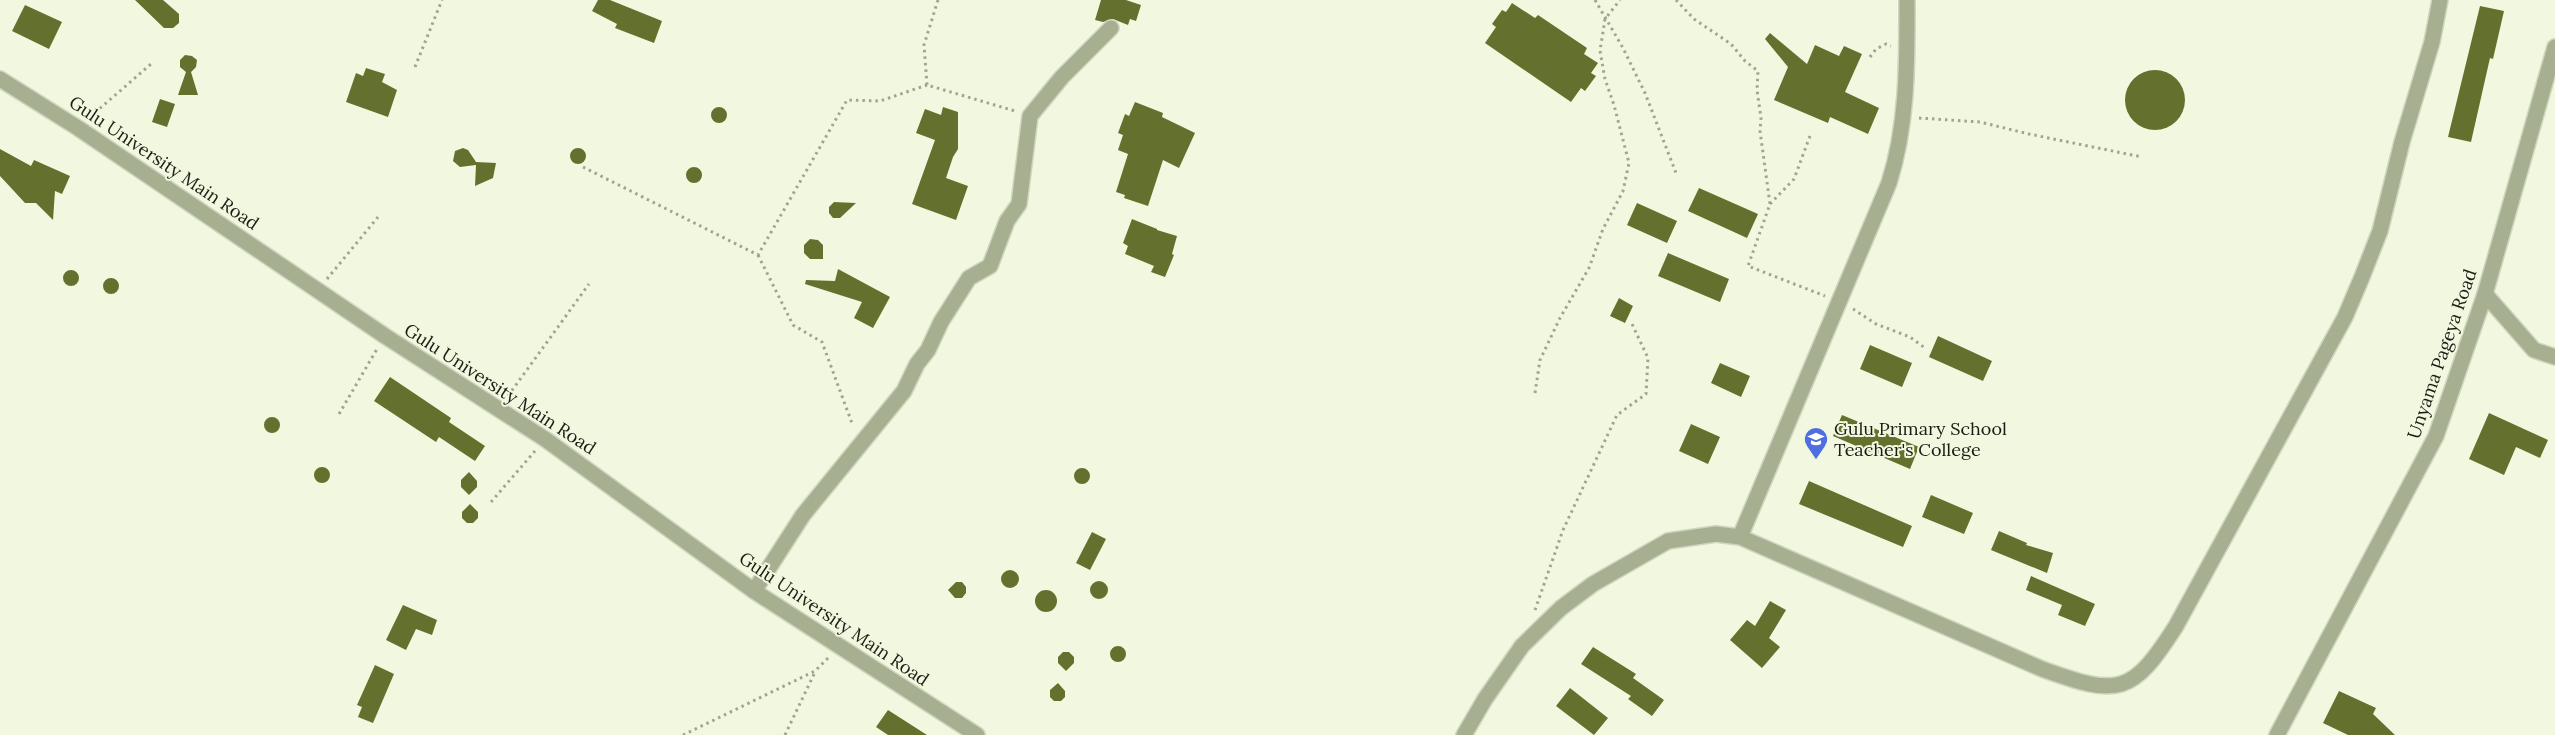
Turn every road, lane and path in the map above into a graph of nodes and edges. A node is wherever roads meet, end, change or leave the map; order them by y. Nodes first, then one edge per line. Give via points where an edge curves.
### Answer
1 (442, 0) edge
2 (938, 0) edge
3 (1595, 0) edge
4 (1620, 0) edge
5 (1676, 0) edge
6 (1907, 0) edge
7 (2440, 0) edge
8 (1605, 19) junction
9 (1111, 28) dead end
10 (1908, 43) junction
11 (2555, 47) edge
12 (1870, 58) dead end
13 (151, 64) dead end
14 (415, 67) dead end
15 (0, 79) edge
16 (927, 85) junction
17 (1030, 116) junction
18 (1904, 118) junction
19 (78, 128) junction
20 (1810, 136) dead end
21 (2142, 157) dead end
22 (583, 167) dead end
23 (1676, 173) dead end
24 (1770, 204) junction
25 (378, 217) dead end
26 (758, 255) junction
27 (1749, 268) dead end
28 (589, 284) dead end
29 (318, 289) junction
30 (2485, 294) junction
31 (1632, 324) dead end
32 (384, 336) junction
33 (2555, 357) edge
34 (1534, 393) dead end
35 (499, 408) junction
36 (339, 414) dead end
37 (545, 439) junction
38 (860, 443) junction
39 (491, 502) dead end
40 (1740, 537) junction
41 (754, 591) junction
42 (1531, 619) dead end
43 (838, 646) junction
44 (815, 671) junction
45 (683, 735) edge
46 (785, 735) edge
47 (977, 735) edge
48 (1464, 735) edge
49 (2277, 735) edge

1 - 14 path
2 - 16 path via 924,45
3 - 8 path
4 - 8 path
5 - 24 path via 1694,19 1731,44 1758,71 1758,99
6 - 10 street
7 - 40 street via 2432,42 2380,231 2345,317 2176,626 2154,661 2132,681 2116,686 2082,684
8 - 23 path via 1624,48 1646,93
8 - 34 path via 1601,61 1629,163 1623,191 1603,229 1589,268 1540,360
9 - 17 street via 1062,77
10 - 12 path via 1896,48 1886,44 1876,48
10 - 18 street
11 - 30 street, Unyama Pageya Road
13 - 19 path
15 - 19 street, Gulu University Main Road
16 - 17 path
16 - 26 path via 880,101 847,100
17 - 38 street via 1019,204 1007,221 990,266 969,278 904,391
18 - 21 path via 1980,122
18 - 40 street via 1889,183
19 - 29 street, Gulu University Main Road
20 - 24 path via 1794,179
22 - 26 path
24 - 27 path
25 - 29 path
26 - 38 path via 793,325 822,342
28 - 35 path
29 - 32 street, Gulu University Main Road
30 - 33 street via 2534,350
30 - 49 street, Unyama Pageya Road via 2436,436
31 - 42 path via 1648,358 1646,394 1617,414 1563,530
32 - 35 street, Gulu University Main Road
32 - 36 path
35 - 37 street, Gulu University Main Road
37 - 39 path
37 - 41 street, Gulu University Main Road
38 - 41 street via 803,515
40 - 48 street via 1716,534 1668,541 1593,584 1561,608 1522,646
41 - 43 street, Gulu University Main Road
43 - 44 path
43 - 47 street, Gulu University Main Road
44 - 45 path
44 - 46 path

